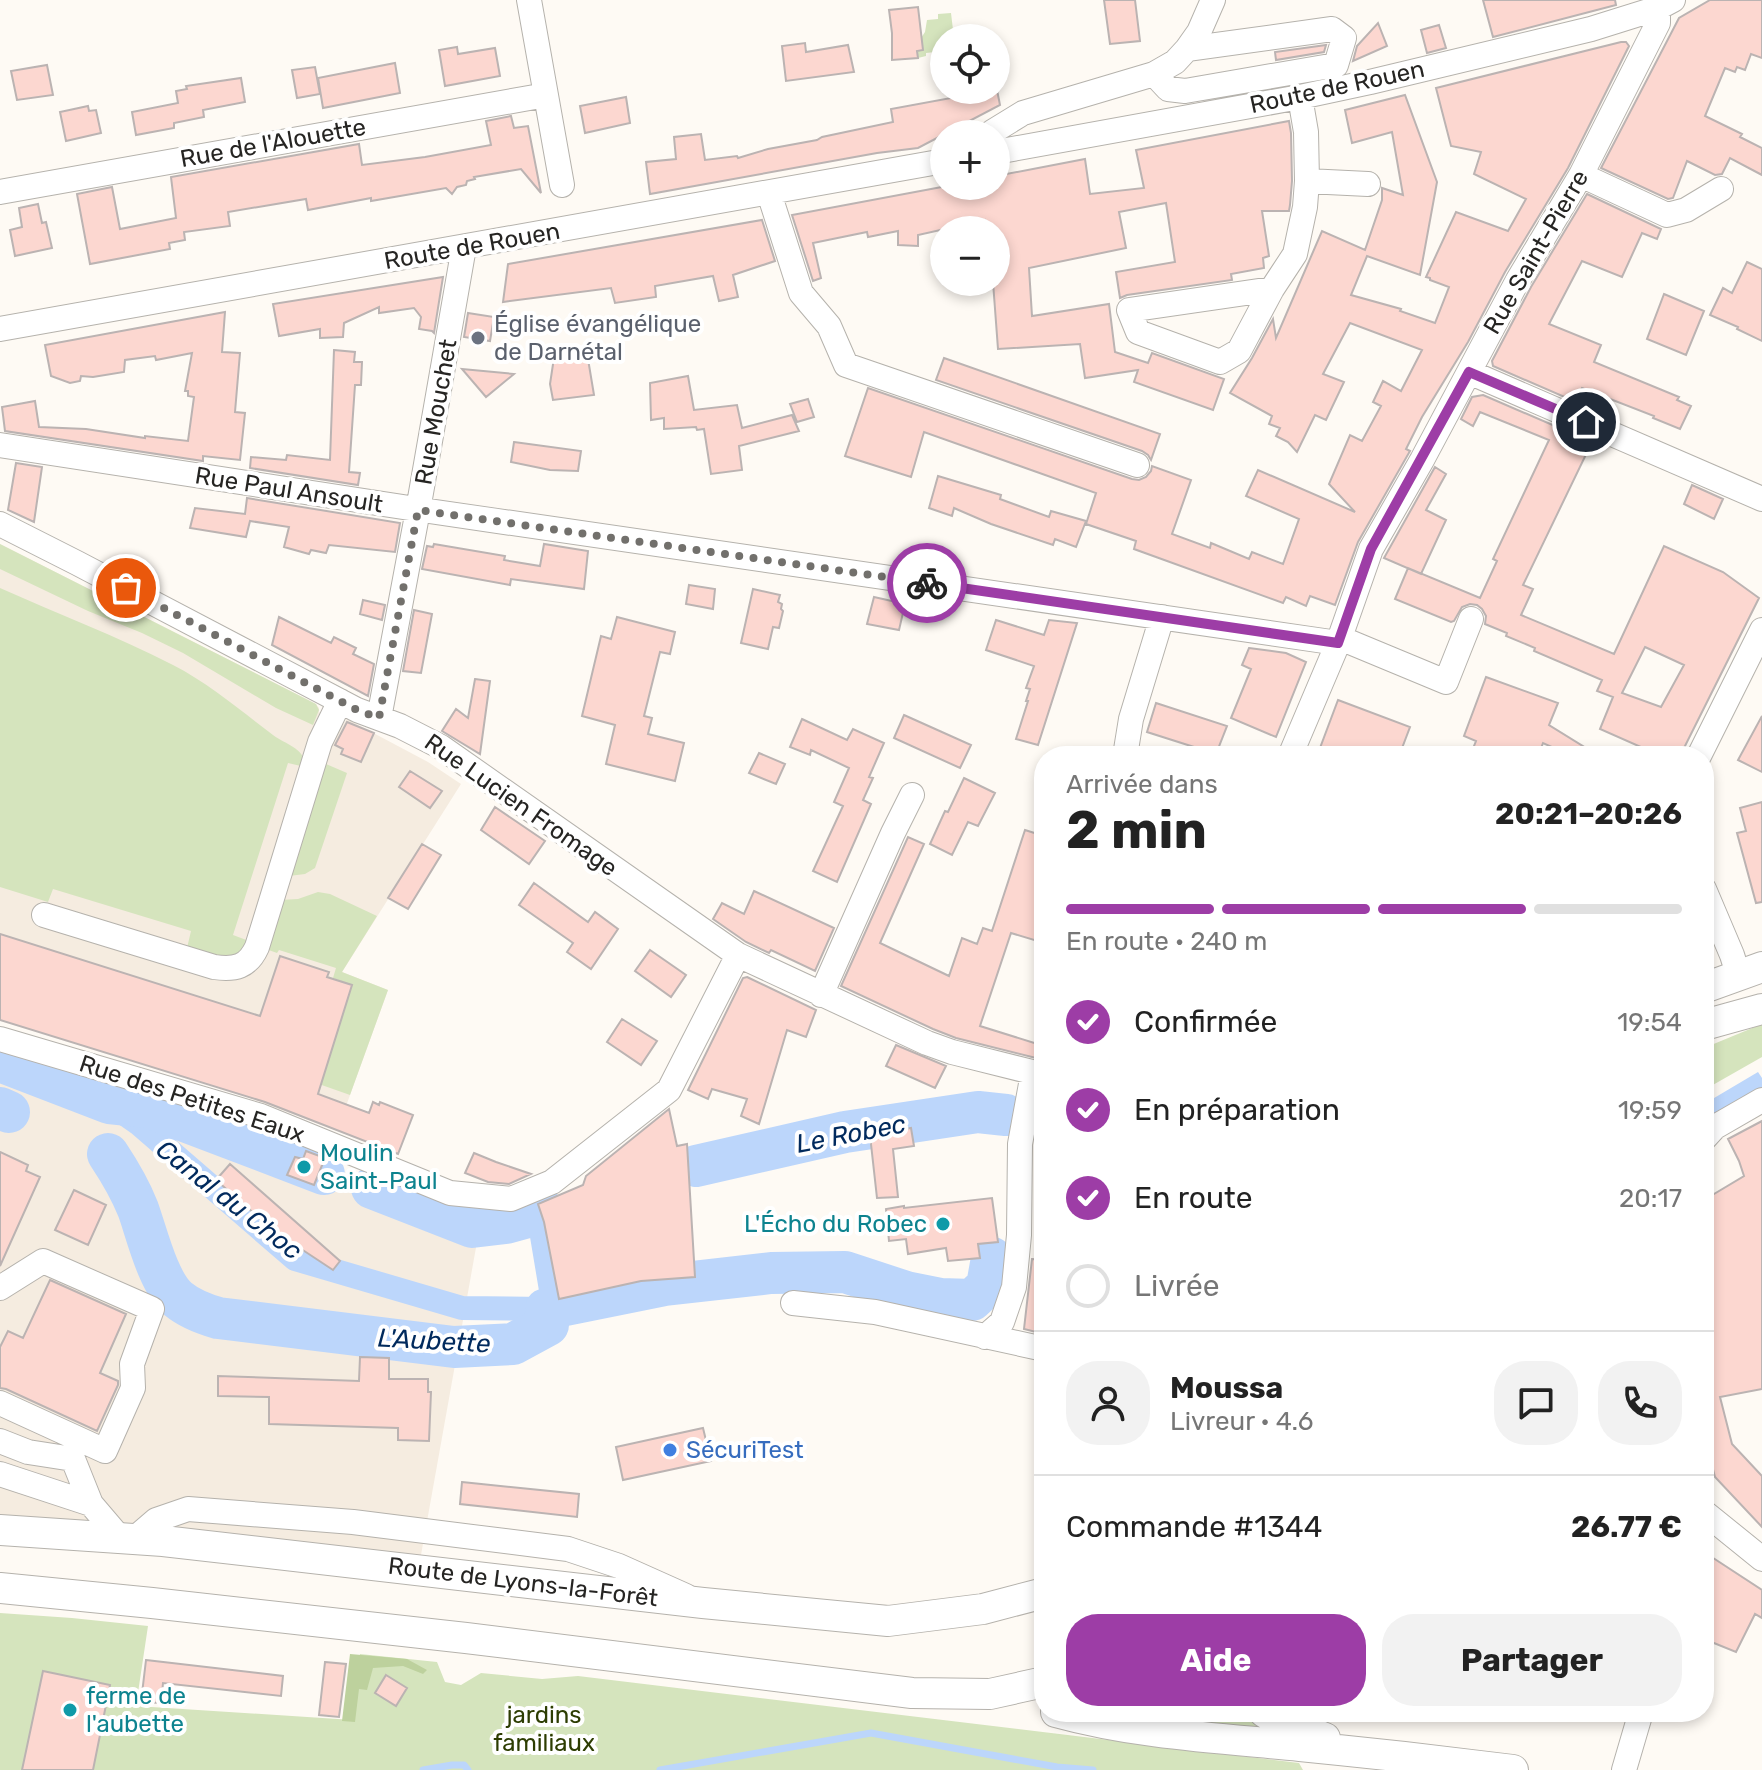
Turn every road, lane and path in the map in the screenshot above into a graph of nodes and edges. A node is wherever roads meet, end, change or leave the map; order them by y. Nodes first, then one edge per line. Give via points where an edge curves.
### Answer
1 (529, 0) edge
2 (1213, 0) edge
3 (1665, 4) edge
4 (1187, 49) junction
5 (1154, 74) junction
6 (546, 95) junction
7 (1300, 97) junction
8 (1010, 121) edge
9 (1010, 149) edge
10 (930, 164) edge
11 (1581, 175) junction
12 (1307, 181) junction
13 (1368, 184) dead end
14 (562, 185) dead end
15 (1721, 189) dead end
16 (0, 192) edge
17 (769, 193) junction
18 (464, 247) junction
19 (1272, 289) junction
20 (0, 329) edge
21 (1469, 372) junction
22 (0, 445) edge
23 (1137, 465) dead end
24 (1762, 499) edge
25 (418, 510) junction
26 (0, 524) edge
27 (1162, 617) junction
28 (1471, 619) dead end
29 (1762, 630) edge
30 (1339, 640) junction
31 (340, 701) junction
32 (379, 718) junction
33 (1127, 746) edge
34 (1294, 746) edge
35 (1704, 746) edge
36 (912, 795) dead end
37 (1714, 913) edge
38 (44, 915) dead end
39 (738, 955) junction
40 (1750, 970) edge
41 (1714, 984) edge
42 (821, 995) junction
43 (1755, 1010) edge
44 (1714, 1022) edge
45 (0, 1039) edge
46 (1034, 1073) edge
47 (1034, 1090) edge
48 (1762, 1100) edge
49 (1714, 1130) edge
50 (0, 1288) edge
51 (793, 1303) dead end
52 (985, 1337) junction
53 (1034, 1347) edge
54 (0, 1403) edge
55 (0, 1441) edge
56 (0, 1474) edge
57 (91, 1504) junction
58 (1714, 1520) edge
59 (0, 1530) edge
60 (127, 1539) junction
61 (1762, 1559) edge
62 (0, 1588) edge
63 (1034, 1596) edge
64 (703, 1603) junction
65 (1034, 1684) edge
66 (990, 1694) junction
67 (1034, 1706) edge
68 (1099, 1722) edge
69 (1288, 1722) edge
70 (1638, 1722) edge
71 (1157, 1723) edge
72 (1360, 1752) junction
73 (1513, 1770) edge
74 (1624, 1770) edge

1 - 6 street
2 - 4 street
3 - 7 street, Route de Rouen via 1591,29
3 - 11 street, Rue Saint-Pierre
4 - 5 street
4 - 5 street via 1332,29 1344,38 1336,65 1185,91 1168,89
5 - 8 street
6 - 14 street
6 - 16 street, Rue de l'Alouette
7 - 9 street, Route de Rouen
7 - 12 street
10 - 17 street, Route de Rouen
11 - 15 street via 1667,215
11 - 21 street, Rue Saint-Pierre
12 - 13 street
12 - 19 street via 1295,254
17 - 18 street, Route de Rouen
17 - 23 street via 801,293 829,326 846,365
18 - 20 street, Route de Rouen
18 - 25 street, Rue Mouchet
19 - 19 street via 1239,351 1220,362 1138,332 1129,310
21 - 24 street
21 - 30 street, Rue Saint-Pierre via 1371,549
22 - 25 street, Rue Paul Ansoult
25 - 27 street, Rue Paul Ansoult
25 - 32 street, Rue Mouchet
26 - 31 street, Rue Lucien Fromage
27 - 30 street, Rue Paul Ansoult
27 - 33 street
28 - 30 street, Rue Paul Ansoult via 1446,682
29 - 35 street
30 - 34 street, Rue Saint-Pierre
31 - 32 street, Rue Lucien Fromage
31 - 38 street via 320,742 248,962 238,968 214,967
32 - 39 street, Rue Lucien Fromage via 441,747
36 - 42 street
37 - 40 street via 1732,955
39 - 42 street, Rue Lucien Fromage
39 - 45 street, Rue des Petites Eaux via 669,1090 552,1182 511,1199 450,1193 261,1116
40 - 41 main road
40 - 43 main road
42 - 46 street, Rue Lucien Fromage via 927,1043
43 - 44 main road
47 - 52 street via 1020,1144 1014,1287 1002,1322
48 - 49 street
50 - 54 street via 43,1261 152,1309 132,1364 133,1388 105,1451
51 - 52 street via 875,1312
52 - 53 street
55 - 57 street via 73,1459
56 - 57 street
57 - 60 street
58 - 61 street
59 - 60 main road, Route de Lyons-la-Forêt
60 - 64 main road, Route de Lyons-la-Forêt
60 - 64 street via 156,1520 188,1509 353,1522 568,1549
62 - 66 main road via 912,1693
63 - 64 main road, Route de Lyons-la-Forêt via 983,1609 888,1621
65 - 66 main road
66 - 67 main road
68 - 71 main road via 1129,1729
69 - 72 main road
70 - 74 street
71 - 72 main road
72 - 73 main road

